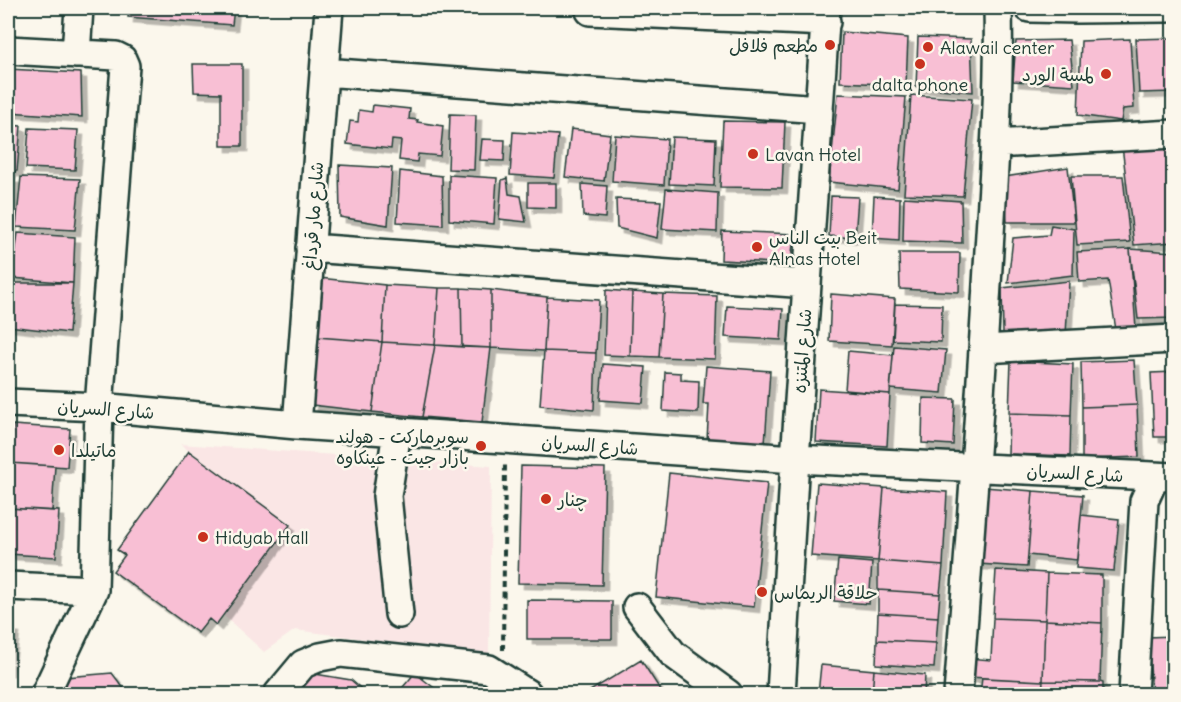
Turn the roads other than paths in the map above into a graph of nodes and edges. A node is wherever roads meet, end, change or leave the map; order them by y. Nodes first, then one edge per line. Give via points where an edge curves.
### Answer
1 (79, 8) edge
2 (329, 8) edge
3 (998, 8) edge
4 (1029, 8) edge
5 (1077, 8) edge
6 (1167, 8) edge
7 (590, 11) dead end
8 (826, 15) edge
9 (8, 50) edge
10 (76, 54) junction
11 (324, 72) junction
12 (819, 109) junction
13 (1173, 134) edge
14 (995, 144) junction
15 (310, 248) junction
16 (807, 285) junction
17 (1173, 339) edge
18 (983, 350) junction
19 (8, 403) edge
20 (99, 407) junction
21 (297, 425) junction
22 (397, 432) junction
23 (795, 459) junction
24 (976, 468) junction
25 (1164, 477) edge
26 (8, 586) edge
27 (94, 590) junction
28 (637, 607) dead end
29 (399, 614) dead end
30 (45, 694) edge
31 (278, 694) edge
32 (528, 694) edge
33 (728, 694) edge
34 (781, 694) edge
35 (958, 694) edge
36 (1133, 694) edge

1 - 10 street
2 - 11 street, شارع مار قرداغ
3 - 14 street
4 - 5 street
5 - 6 street
7 - 8 street
8 - 12 street, شارع المتنزه
9 - 10 street
10 - 20 street via 116,56 125,66
11 - 12 street
11 - 15 street, شارع مار قرداغ
12 - 16 street, شارع المتنزه
13 - 14 street
14 - 18 street
15 - 16 street
15 - 21 street, شارع مار قرداغ
16 - 23 street, شارع المتنزه
17 - 18 street
18 - 24 street
19 - 20 street, شارع السريان
20 - 21 street, شارع السريان
20 - 27 street
21 - 22 street, شارع السريان
22 - 23 street, شارع السريان
22 - 29 street via 387,496
23 - 24 street, شارع السريان
23 - 34 street, شارع المتنزه
24 - 25 street, شارع السريان
24 - 35 street
25 - 36 street via 1144,501
26 - 27 street
27 - 30 street
28 - 33 street via 673,654
31 - 32 street via 303,664 341,653 489,669

